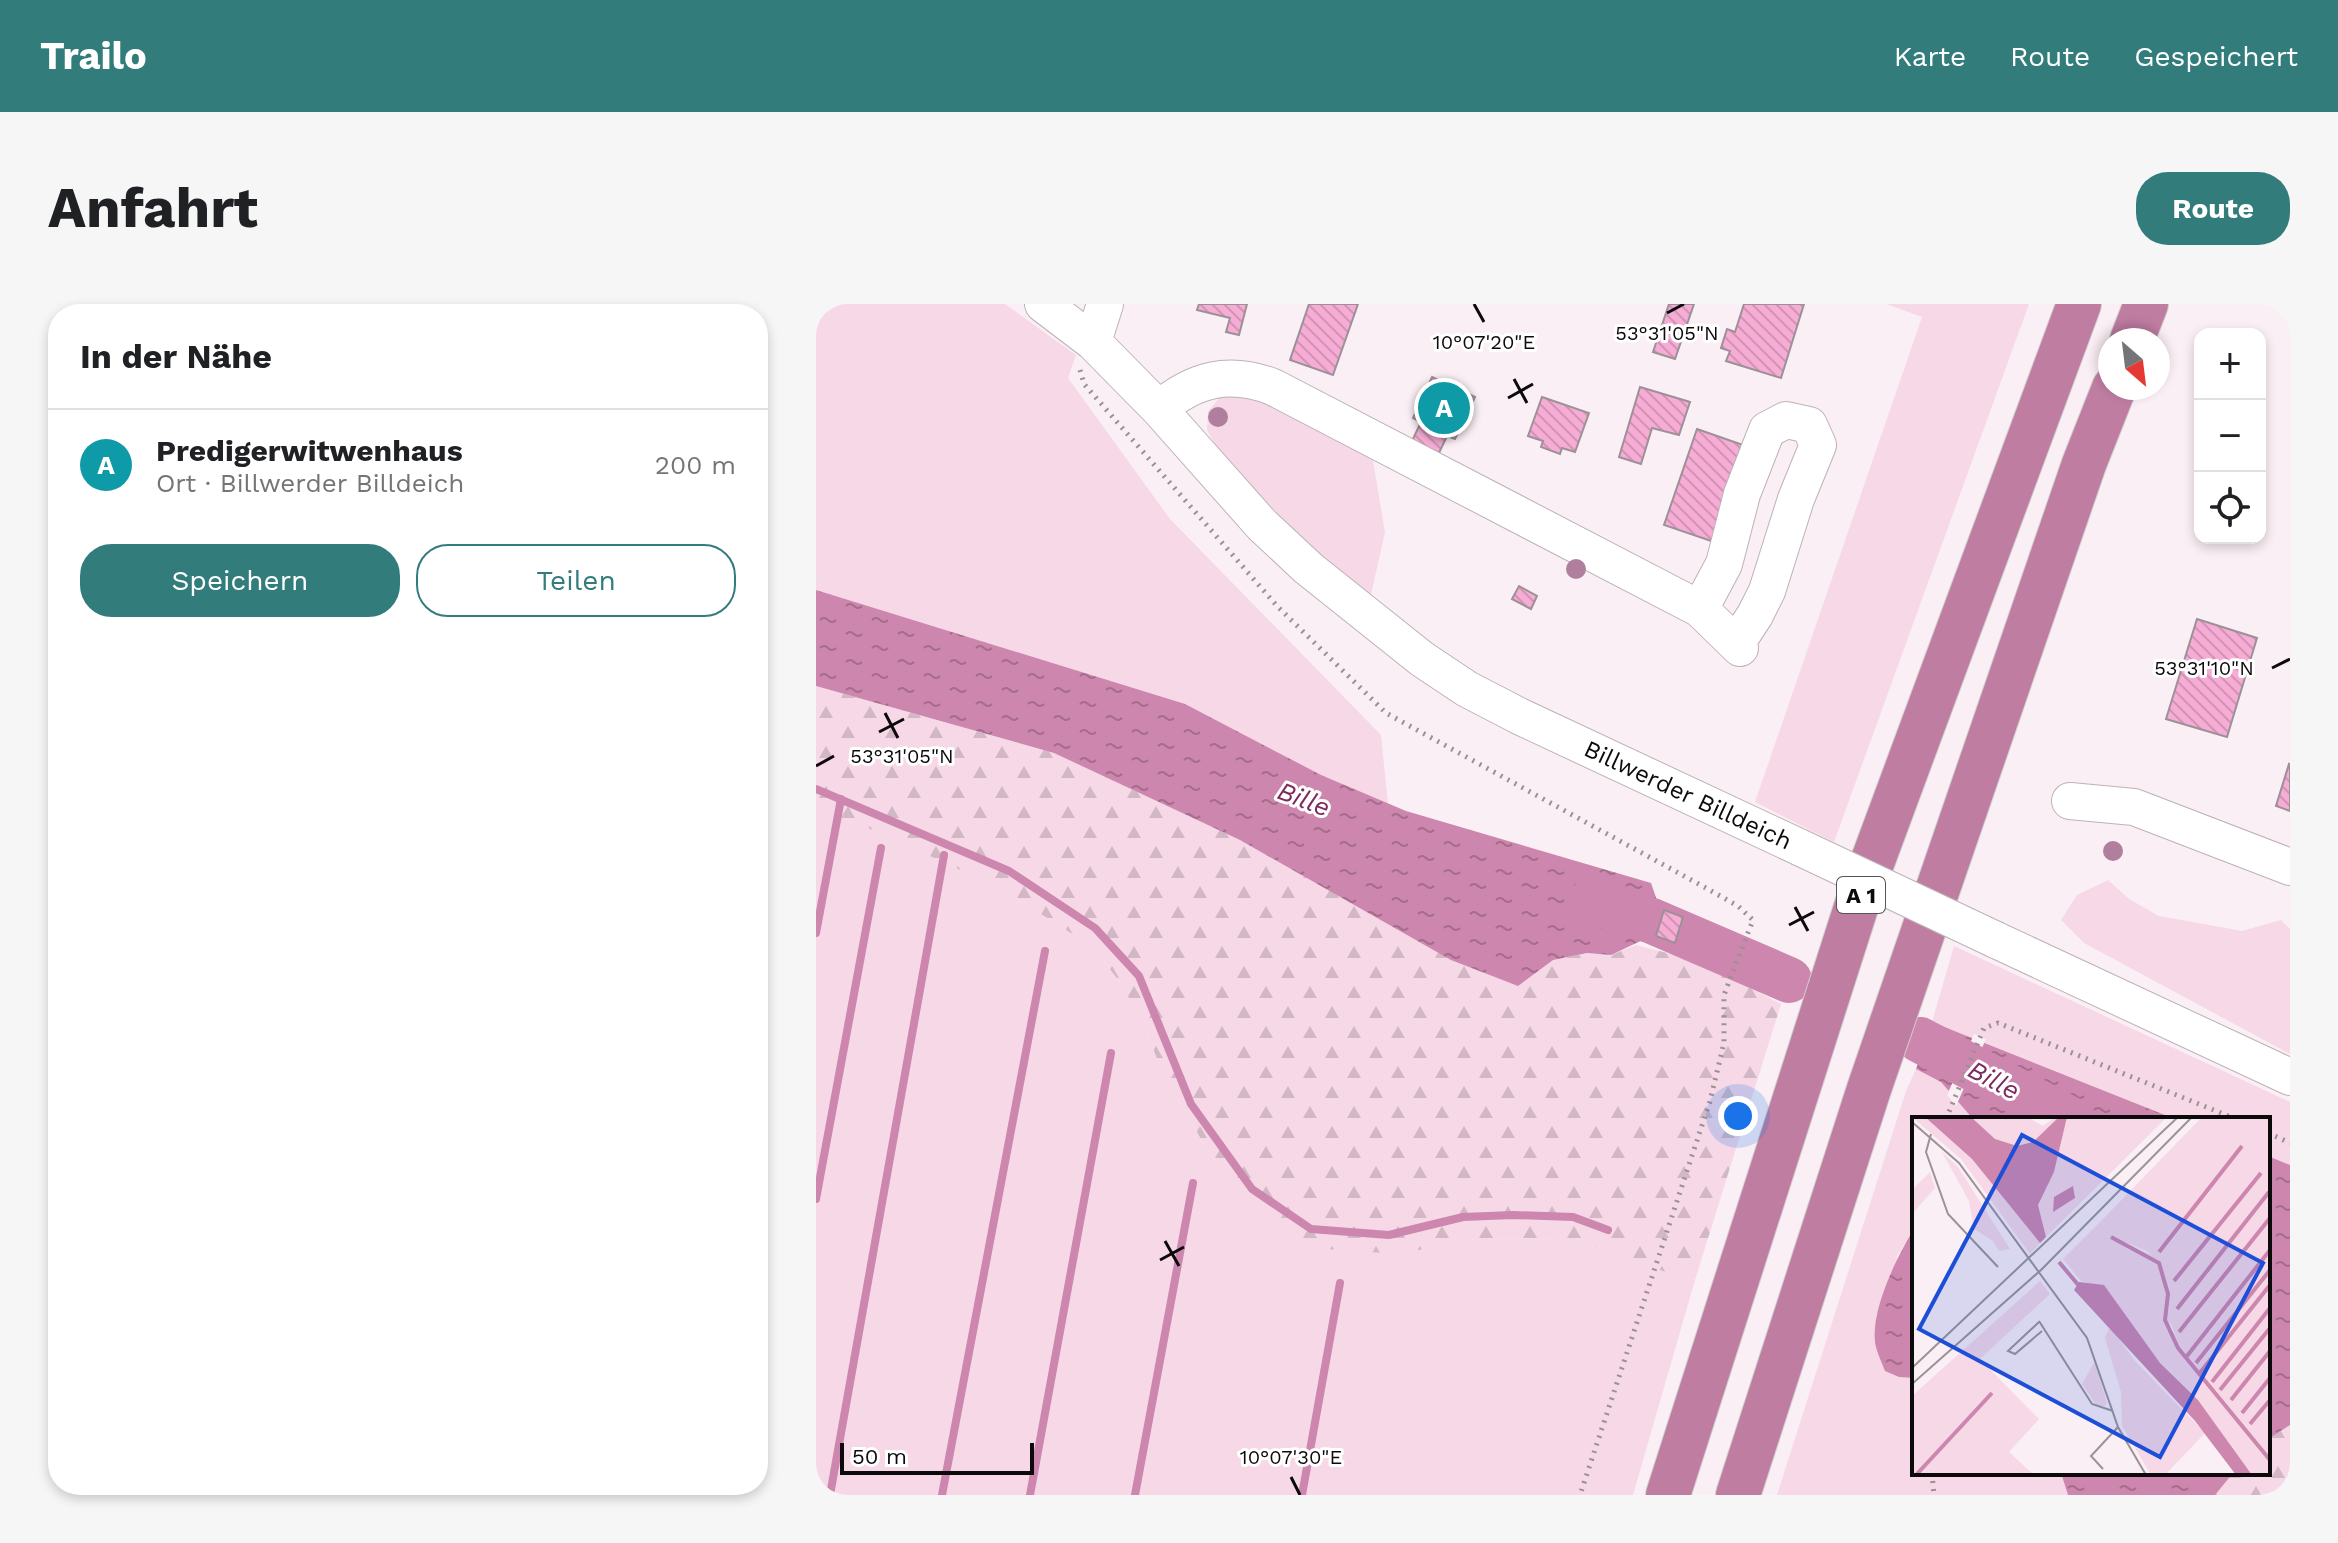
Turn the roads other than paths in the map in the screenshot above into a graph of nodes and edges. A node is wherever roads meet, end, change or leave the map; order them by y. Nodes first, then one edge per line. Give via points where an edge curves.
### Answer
1 (1043, 304) edge
2 (1105, 304) edge
3 (2079, 304) edge
4 (2146, 304) edge
5 (2137, 328) edge
6 (1093, 342) junction
7 (2109, 400) edge
8 (1159, 409) junction
9 (1700, 609) junction
10 (2070, 801) dead end
11 (2290, 867) edge
12 (2290, 1077) edge
13 (1668, 1495) edge
14 (1738, 1495) edge

1 - 6 street, Billwerder Billdeich
2 - 6 street
3 - 13 highway, A 1 via 1859,898
4 - 5 highway
6 - 8 street, Billwerder Billdeich
7 - 14 highway via 1869,1089
8 - 9 street via 1177,393 1205,381 1262,383
8 - 12 street, Billwerder Billdeich, bridge via 1296,558 1467,689
9 - 9 street via 1738,646 1767,591 1818,445 1809,425 1786,420 1767,430 1742,494 1724,564
10 - 11 street via 2134,807

